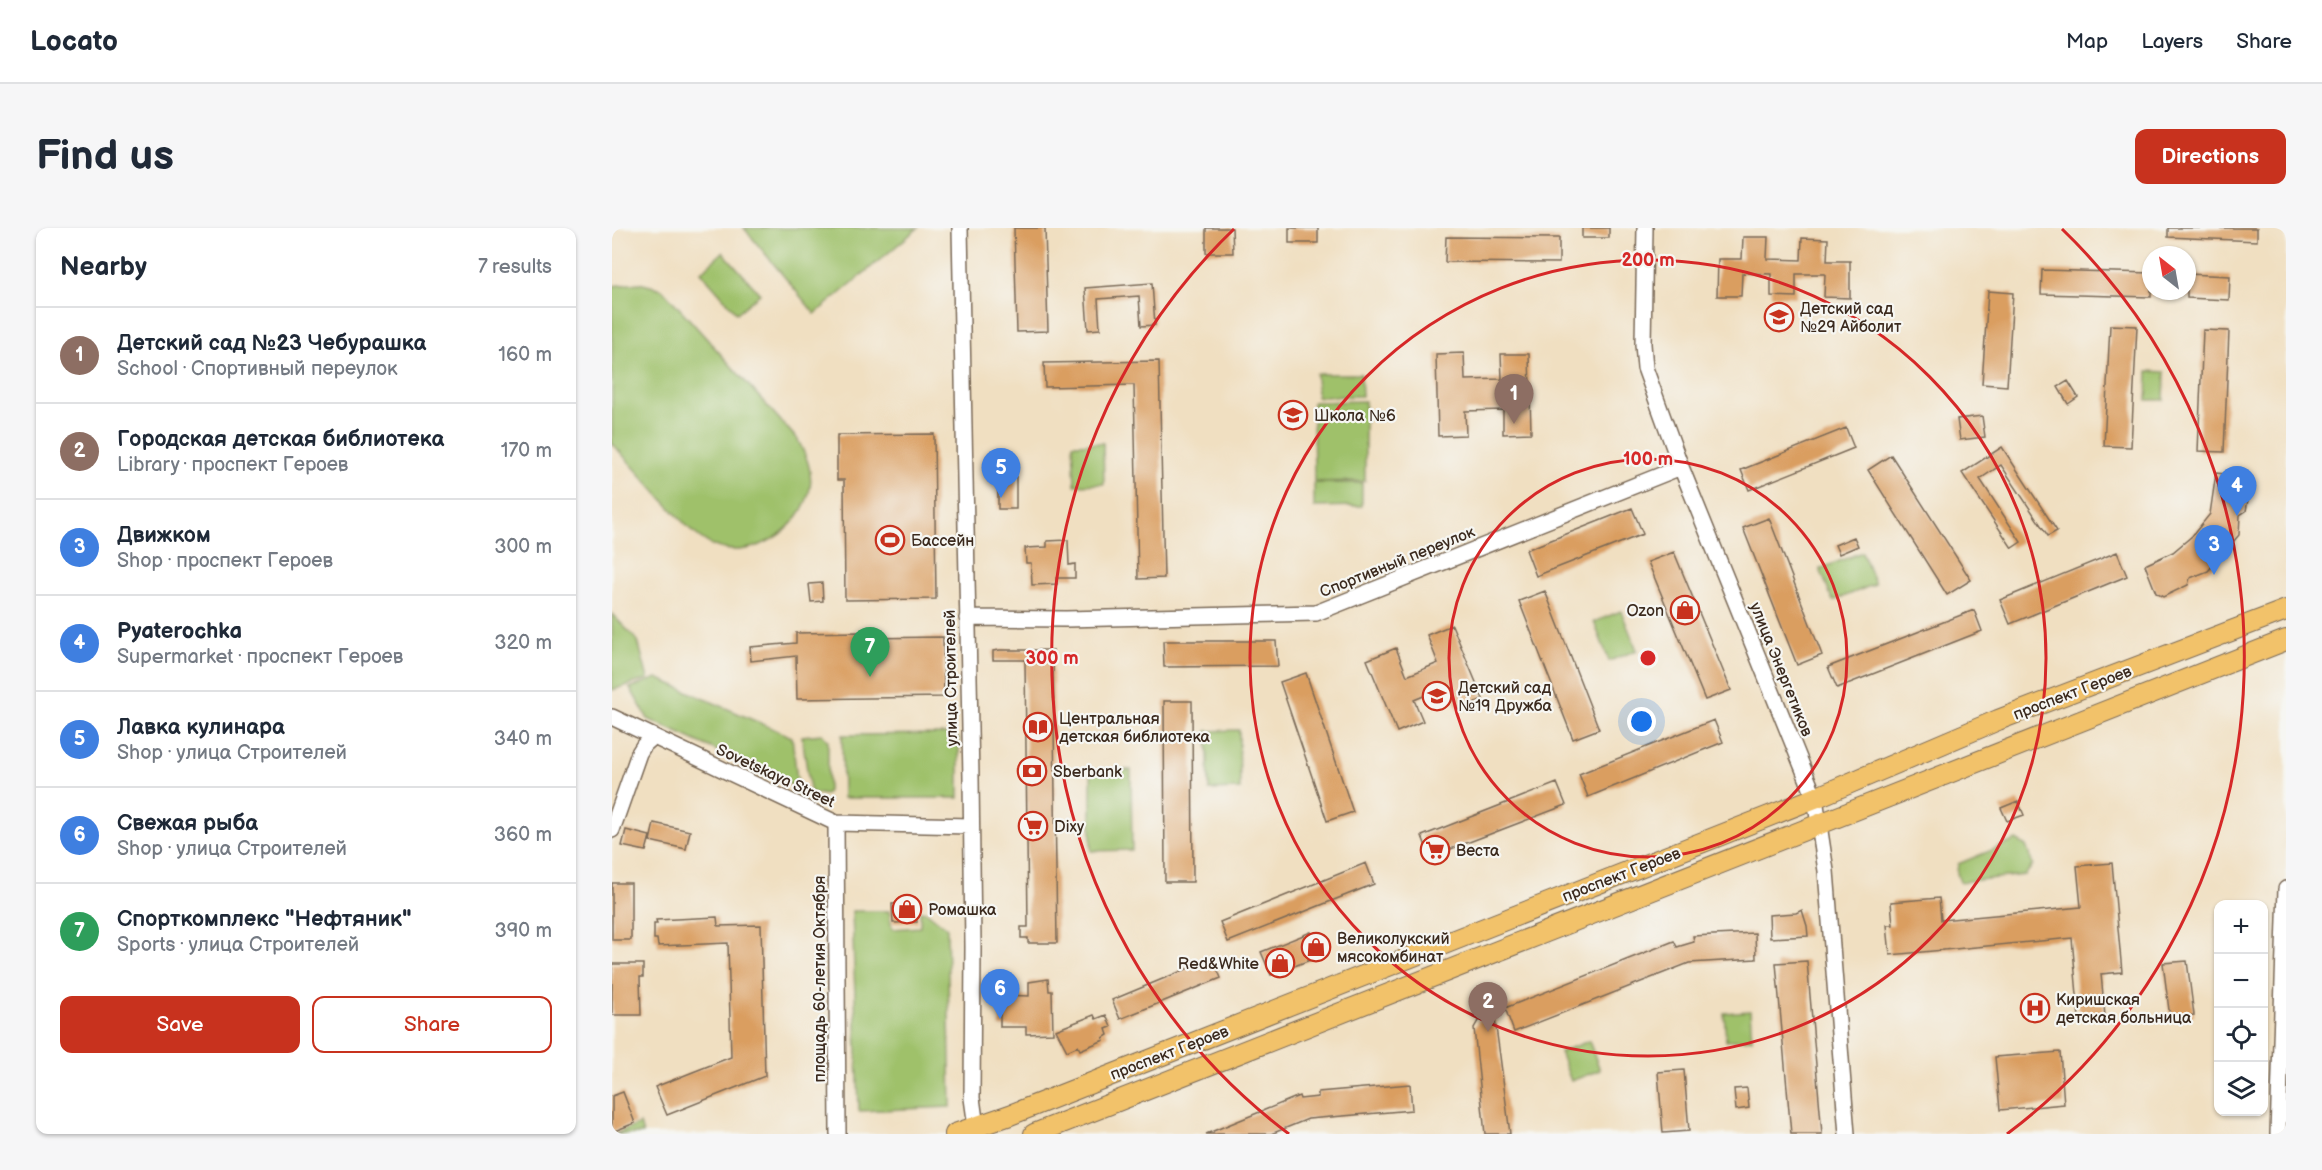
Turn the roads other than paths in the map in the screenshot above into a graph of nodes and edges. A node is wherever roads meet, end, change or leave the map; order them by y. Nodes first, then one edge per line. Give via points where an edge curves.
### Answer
1 (960, 228) edge
2 (1645, 228) edge
3 (1682, 467) junction
4 (2286, 610) edge
5 (967, 618) junction
6 (2286, 640) edge
7 (612, 717) edge
8 (654, 737) junction
9 (1815, 798) junction
10 (836, 823) junction
11 (1819, 825) junction
12 (970, 826) junction
13 (612, 830) edge
14 (2286, 889) edge
15 (978, 1131) edge
16 (838, 1134) edge
17 (955, 1134) edge
18 (1034, 1134) edge
19 (1847, 1134) edge
20 (2278, 1134) edge

1 - 5 street, улица Строителей
2 - 3 street, улица Энергетиков via 1645,368
3 - 5 street, Спортивный переулок via 1316,613
3 - 9 street, улица Энергетиков
4 - 9 main road, проспект Героев via 1998,720
5 - 12 street, улица Строителей
6 - 11 main road, проспект Героев
7 - 8 street, Sovetskaya Street
8 - 10 street, Sovetskaya Street
8 - 13 street via 639,753
9 - 11 street, улица Энергетиков
9 - 15 main road, проспект Героев
10 - 12 street, Sovetskaya Street
10 - 16 street, площадь 60-летия Октября
11 - 18 main road, проспект Героев
11 - 19 street, улица Энергетиков
12 - 15 street, улица Строителей via 972,1098
14 - 20 street
15 - 17 main road, проспект Героев

